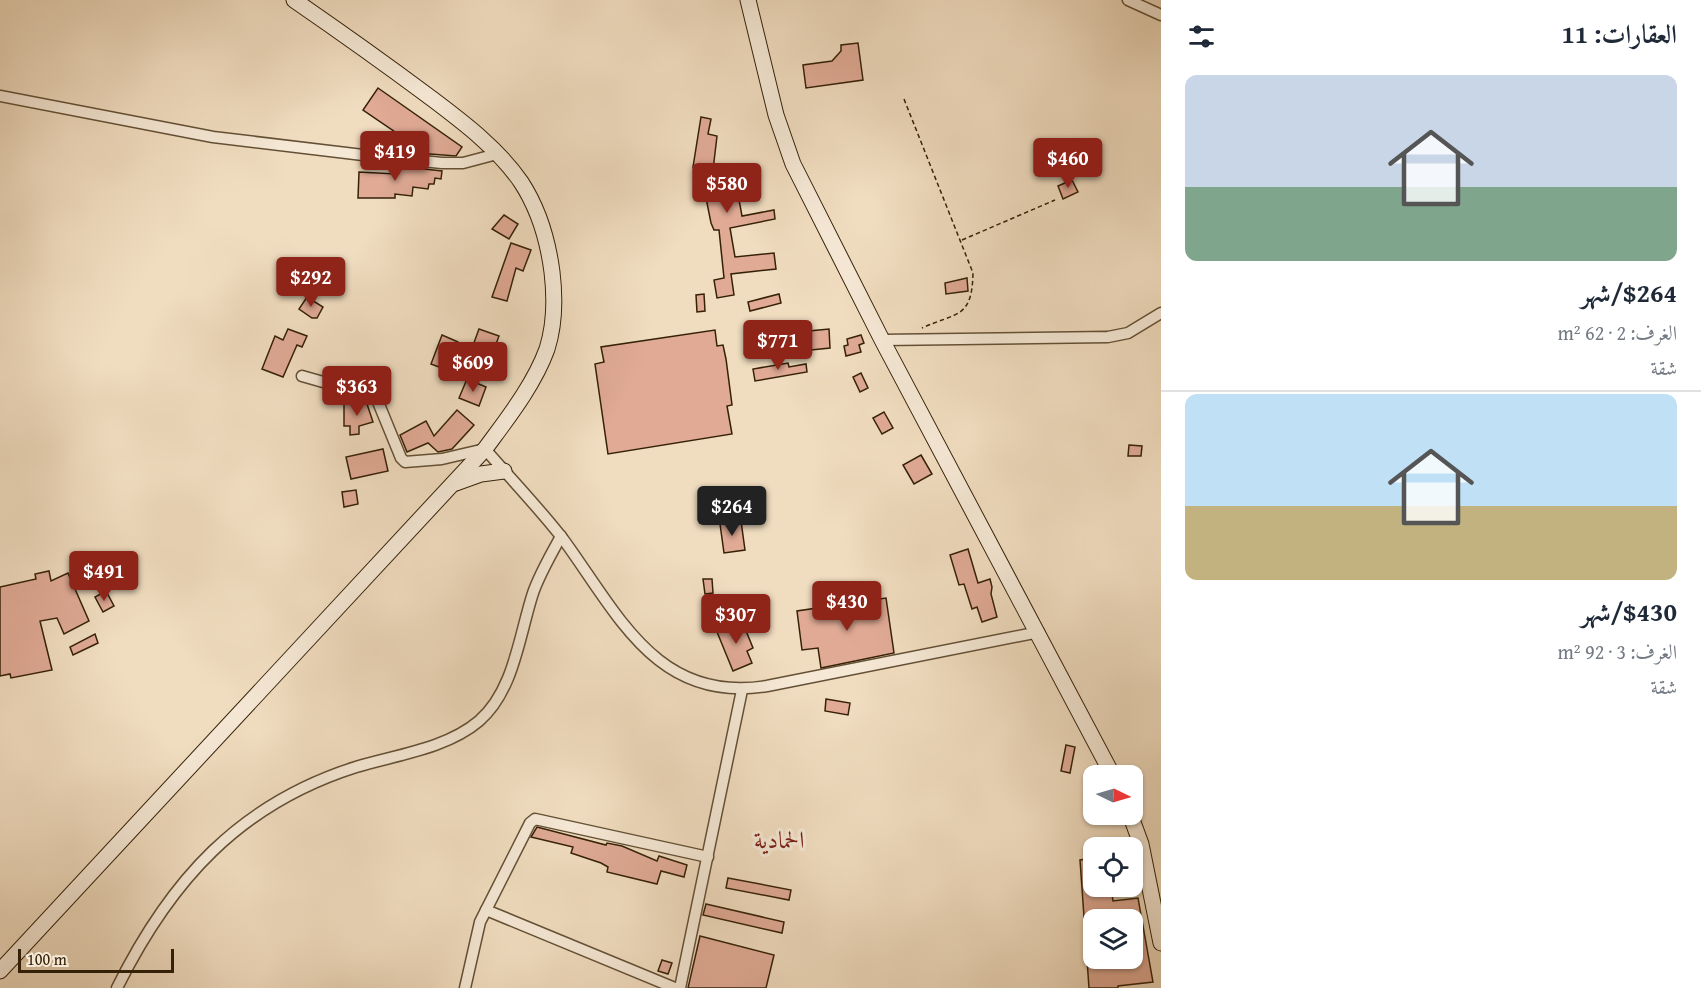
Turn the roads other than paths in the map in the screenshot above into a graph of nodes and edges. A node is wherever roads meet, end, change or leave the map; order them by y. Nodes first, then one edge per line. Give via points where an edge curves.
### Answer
1 (294, 0) edge
2 (748, 0) edge
3 (1128, 0) edge
4 (1161, 15) edge
5 (0, 96) edge
6 (497, 153) junction
7 (1161, 313) edge
8 (882, 340) junction
9 (302, 376) dead end
10 (484, 449) junction
11 (504, 471) junction
12 (450, 485) junction
13 (561, 536) junction
14 (1039, 632) junction
15 (741, 690) junction
16 (1107, 765) edge
17 (1134, 825) edge
18 (708, 857) junction
19 (486, 910) junction
20 (1161, 943) edge
21 (0, 970) edge
22 (117, 988) edge
23 (465, 988) edge
24 (675, 988) edge
25 (680, 988) edge

1 - 6 main road via 452,114
2 - 8 main road via 776,115 793,164
3 - 4 street
5 - 6 street via 213,137 363,155 452,163
6 - 10 main road via 521,182 542,227 554,288 553,321 536,369 513,410
7 - 8 street via 1128,333 1108,337
8 - 14 main road
9 - 10 street via 376,397 405,462 442,459
10 - 11 street
10 - 12 main road
11 - 12 main road
11 - 13 street
12 - 21 main road
13 - 15 street via 649,653 686,679 710,687
13 - 22 street via 534,591 503,688 484,716 453,736 413,752 307,784 244,821 174,895 140,941
14 - 15 street
14 - 16 main road
15 - 18 street
17 - 20 main road
18 - 19 street via 536,819 530,822
18 - 25 street
19 - 23 street
19 - 24 street

